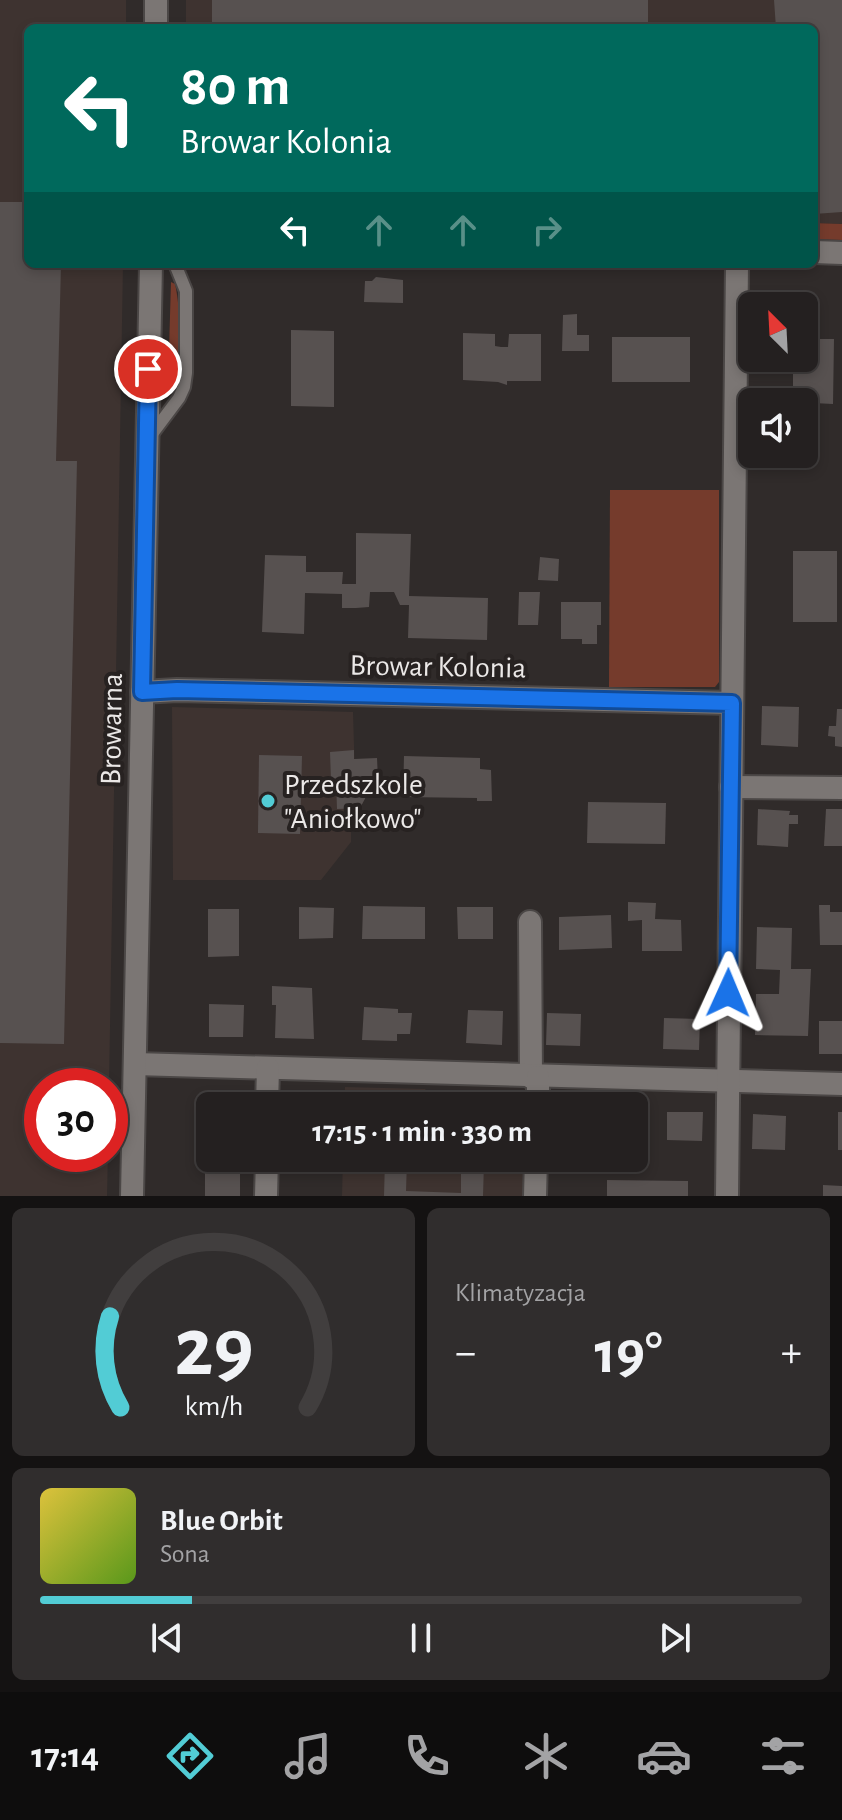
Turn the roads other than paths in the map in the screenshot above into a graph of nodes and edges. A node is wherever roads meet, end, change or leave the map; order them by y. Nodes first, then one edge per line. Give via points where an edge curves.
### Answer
1 (156, 0) edge
2 (156, 24) edge
3 (818, 252) edge
4 (842, 253) edge
5 (151, 268) edge
6 (177, 268) edge
7 (737, 268) edge
8 (147, 440) junction
9 (142, 692) junction
10 (732, 703) junction
11 (731, 787) junction
12 (842, 788) edge
13 (530, 922) dead end
14 (135, 1064) junction
15 (268, 1068) junction
16 (535, 1077) junction
17 (727, 1081) junction
18 (842, 1084) edge
19 (267, 1092) edge
20 (537, 1092) edge
21 (267, 1172) edge
22 (536, 1172) edge
23 (132, 1196) edge
24 (266, 1196) edge
25 (535, 1196) edge
26 (727, 1196) edge

1 - 2 street
3 - 4 street
5 - 8 street, Browarna
6 - 8 lane via 186,291 184,387
7 - 10 street
8 - 9 street, Browarna
9 - 10 street, Browar Kolonia
9 - 14 street, Browarna
10 - 11 street
11 - 12 street
11 - 17 street
13 - 16 street
14 - 15 street
14 - 23 street, Browarna
15 - 16 street
15 - 19 street
16 - 17 street
16 - 20 street
17 - 18 street
17 - 26 street
21 - 24 street
22 - 25 street

